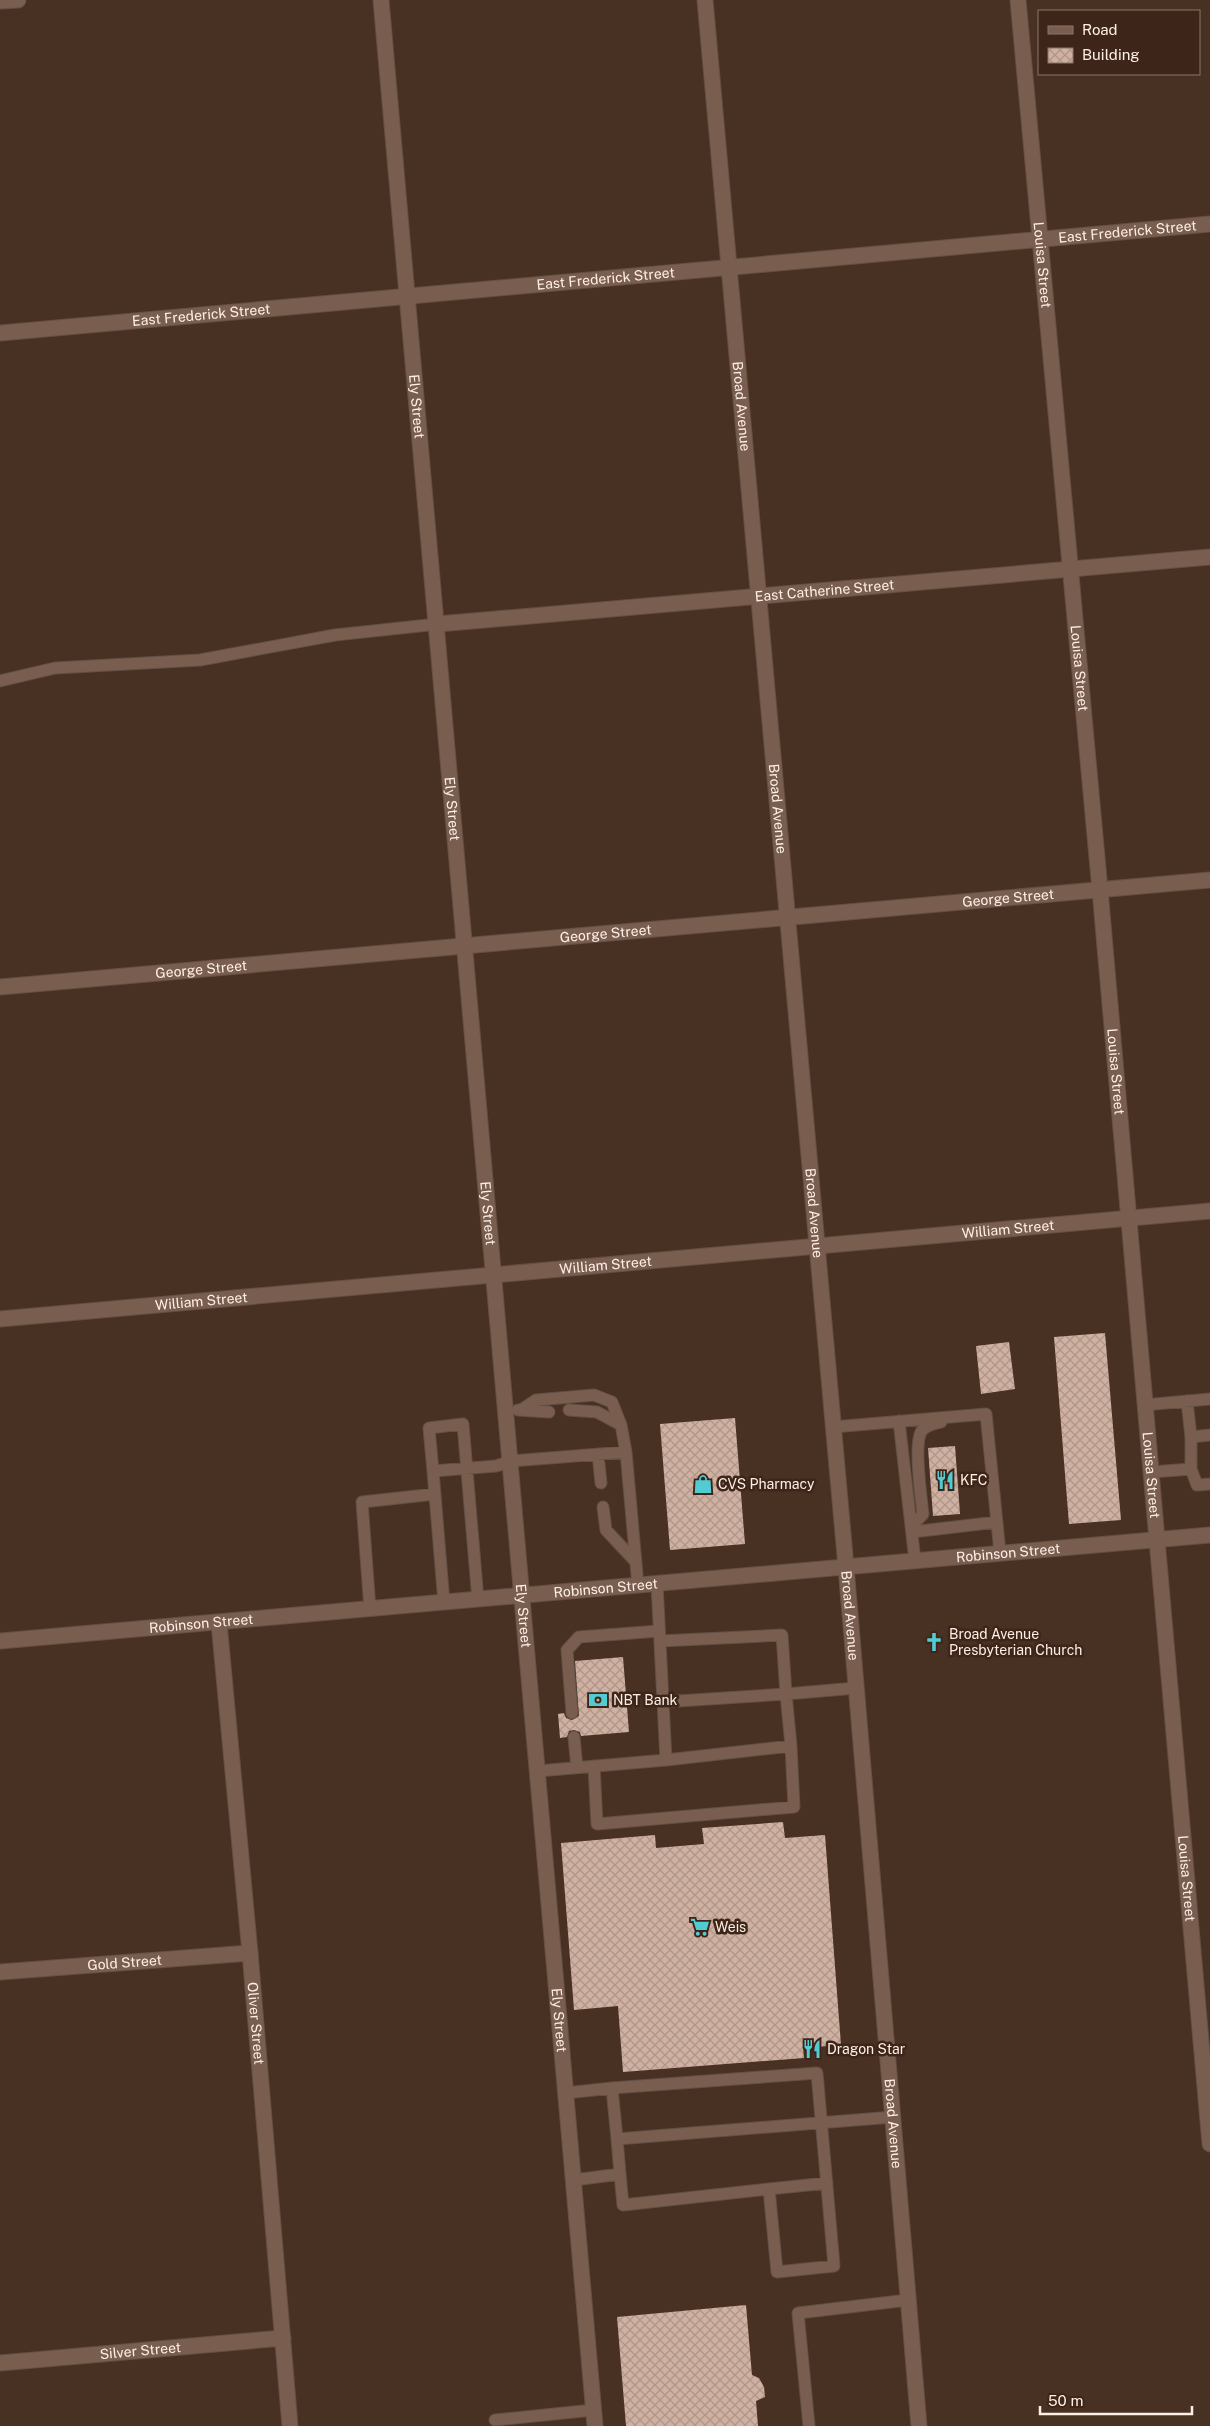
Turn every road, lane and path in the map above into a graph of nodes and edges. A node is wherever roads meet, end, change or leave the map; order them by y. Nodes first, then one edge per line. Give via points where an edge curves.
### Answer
1 (18, 0) edge
2 (382, 0) edge
3 (706, 0) edge
4 (1018, 0) edge
5 (0, 1) edge
6 (1210, 224) edge
7 (1039, 240) junction
8 (730, 267) junction
9 (408, 296) junction
10 (0, 333) edge
11 (1210, 557) edge
12 (1070, 569) junction
13 (760, 596) junction
14 (438, 624) junction
15 (0, 681) edge
16 (1210, 880) edge
17 (1100, 890) junction
18 (788, 917) junction
19 (466, 946) junction
20 (0, 987) edge
21 (1210, 1211) edge
22 (1129, 1218) junction
23 (817, 1246) junction
24 (495, 1277) junction
25 (0, 1319) edge
26 (1210, 1399) edge
27 (1187, 1401) junction
28 (1144, 1405) junction
29 (569, 1410) dead end
30 (514, 1411) junction
31 (549, 1412) dead end
32 (967, 1416) junction
33 (899, 1421) junction
34 (621, 1425) junction
35 (833, 1427) junction
36 (1210, 1435) edge
37 (1191, 1437) junction
38 (626, 1452) junction
39 (598, 1454) junction
40 (511, 1461) junction
41 (468, 1469) junction
42 (1192, 1469) junction
43 (433, 1471) junction
44 (1150, 1472) junction
45 (601, 1483) dead end
46 (1210, 1484) edge
47 (435, 1494) junction
48 (603, 1507) dead end
49 (997, 1522) junction
50 (911, 1530) junction
51 (1210, 1535) edge
52 (1156, 1540) junction
53 (1000, 1553) junction
54 (635, 1561) junction
55 (915, 1561) junction
56 (846, 1567) junction
57 (657, 1584) junction
58 (638, 1586) junction
59 (523, 1595) junction
60 (478, 1600) junction
61 (444, 1603) junction
62 (370, 1609) junction
63 (219, 1623) junction
64 (659, 1636) junction
65 (0, 1641) edge
66 (856, 1688) junction
67 (786, 1694) junction
68 (662, 1702) junction
69 (572, 1713) dead end
70 (574, 1737) dead end
71 (791, 1746) junction
72 (666, 1760) junction
73 (594, 1766) junction
74 (576, 1768) junction
75 (538, 1771) junction
76 (250, 1953) junction
77 (0, 1972) edge
78 (612, 2088) junction
79 (566, 2093) junction
80 (893, 2117) junction
81 (821, 2123) junction
82 (617, 2139) junction
83 (1210, 2144) edge
84 (620, 2174) junction
85 (574, 2180) junction
86 (827, 2183) junction
87 (769, 2189) junction
88 (908, 2300) junction
89 (282, 2338) junction
90 (0, 2363) edge
91 (593, 2410) junction
92 (495, 2420) dead end
93 (290, 2426) edge
94 (595, 2426) edge
95 (809, 2426) edge
96 (919, 2426) edge

1 - 5 street
2 - 9 street, Ely Street
3 - 8 street, Broad Avenue
4 - 7 street, Louisa Street
6 - 7 street, East Frederick Street
7 - 8 street, East Frederick Street
7 - 12 street, Louisa Street
8 - 9 street, East Frederick Street
8 - 13 street, Broad Avenue
9 - 10 street, East Frederick Street
9 - 14 street, Ely Street
11 - 12 street, East Catherine Street
12 - 13 street, East Catherine Street
12 - 17 street, Louisa Street
13 - 14 street, East Catherine Street
13 - 18 street, Broad Avenue
14 - 15 lane via 335,635 200,660 55,668
14 - 19 street, Ely Street
16 - 17 street, George Street
17 - 18 street, George Street
17 - 22 street, Louisa Street
18 - 19 street, George Street
18 - 23 street, Broad Avenue
19 - 20 street, George Street
19 - 24 street, Ely Street
21 - 22 street, William Street
22 - 23 street, William Street
22 - 28 street, Louisa Street
23 - 24 street, William Street
23 - 35 street, Broad Avenue
24 - 25 street, William Street
24 - 30 street, Ely Street
26 - 27 lane
27 - 28 lane
27 - 37 lane
28 - 44 street, Louisa Street
29 - 34 lane via 597,1412
30 - 31 lane
30 - 34 lane via 536,1400 594,1395 612,1402
30 - 40 street, Ely Street
32 - 33 lane
32 - 49 lane via 986,1414
32 - 50 lane via 929,1425 921,1433 918,1451 923,1514
33 - 35 lane
33 - 50 lane
34 - 38 lane
35 - 56 street, Broad Avenue
36 - 37 lane
37 - 42 lane
38 - 39 lane
38 - 54 lane
39 - 40 lane
39 - 45 lane
40 - 41 lane
40 - 59 street, Ely Street
41 - 43 lane
41 - 43 lane via 463,1424 429,1428
41 - 60 lane
42 - 44 lane
42 - 46 lane via 1197,1485
43 - 47 lane
44 - 52 street, Louisa Street
47 - 61 lane
47 - 62 lane via 362,1502
48 - 54 lane via 606,1530
49 - 50 lane
49 - 53 lane
50 - 55 lane
51 - 52 street, Robinson Street
52 - 53 street, Robinson Street
52 - 83 street, Louisa Street
53 - 55 street, Robinson Street
54 - 58 lane
55 - 56 street, Robinson Street
56 - 57 street, Robinson Street
56 - 66 street, Broad Avenue
57 - 58 street, Robinson Street
57 - 64 lane
58 - 59 street, Robinson Street
59 - 60 street, Robinson Street
59 - 75 street, Ely Street
60 - 61 street, Robinson Street
61 - 62 street, Robinson Street
62 - 63 street, Robinson Street
63 - 65 street, Robinson Street
63 - 76 street, Oliver Street
64 - 67 lane via 782,1635
64 - 68 lane
64 - 69 lane via 579,1637 567,1650
66 - 67 lane
66 - 80 street, Broad Avenue
67 - 68 lane
67 - 71 lane
68 - 72 lane
70 - 74 lane
71 - 72 lane
71 - 73 lane via 794,1807 597,1824
72 - 73 lane
73 - 74 lane
74 - 75 lane
75 - 79 street, Ely Street
76 - 77 street, Gold Street
76 - 89 street, Oliver Street
78 - 79 lane
78 - 81 lane via 817,2073
78 - 82 lane
79 - 85 street, Ely Street
80 - 81 lane
80 - 88 street, Broad Avenue
81 - 82 lane
81 - 86 lane
82 - 84 lane
84 - 85 lane
84 - 87 lane via 623,2205
85 - 91 street, Ely Street
86 - 87 lane
86 - 87 lane via 834,2266 777,2272
88 - 95 lane via 798,2312
88 - 96 street, Broad Avenue
89 - 90 street, Silver Street
89 - 93 street, Oliver Street
91 - 92 lane
91 - 94 street, Ely Street

